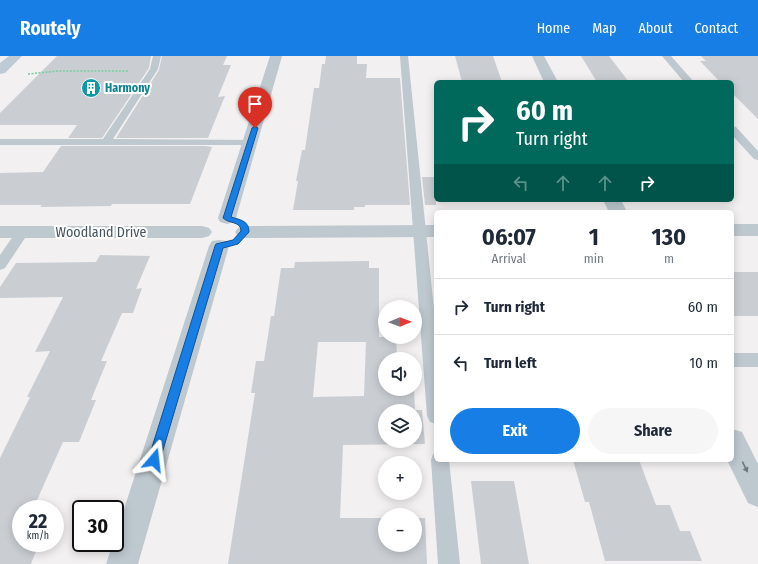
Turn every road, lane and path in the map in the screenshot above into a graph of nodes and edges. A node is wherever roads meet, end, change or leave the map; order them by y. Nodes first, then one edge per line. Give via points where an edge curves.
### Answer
1 (16, 56) edge
2 (157, 56) edge
3 (276, 56) edge
4 (404, 56) edge
5 (538, 56) edge
6 (666, 56) edge
7 (0, 70) edge
8 (152, 72) junction
9 (22, 75) dead end
10 (550, 80) edge
11 (687, 80) edge
12 (734, 131) edge
13 (0, 142) edge
14 (106, 142) junction
15 (251, 143) junction
16 (758, 157) edge
17 (227, 218) junction
18 (734, 230) edge
19 (758, 230) edge
20 (428, 231) edge
21 (0, 232) edge
22 (23, 232) junction
23 (245, 232) junction
24 (210, 239) junction
25 (0, 265) edge
26 (734, 360) edge
27 (758, 360) edge
28 (434, 370) edge
29 (734, 445) edge
30 (440, 462) edge
31 (758, 493) edge
32 (122, 564) edge
33 (450, 564) edge

1 - 7 street
2 - 8 lane
3 - 15 street
4 - 20 lane
5 - 10 street
6 - 11 lane
8 - 9 path via 85,70
8 - 14 lane
12 - 16 lane
13 - 14 lane
14 - 15 lane
15 - 17 street
17 - 23 street via 241,222 245,226
17 - 24 street via 211,223
18 - 19 street
20 - 23 street
20 - 28 lane
21 - 22 street, Woodland Drive
22 - 24 street, Woodland Drive
22 - 25 lane
23 - 24 street, Woodland Drive via 236,242
24 - 32 street
26 - 27 lane
29 -> 31 street
30 - 33 lane

